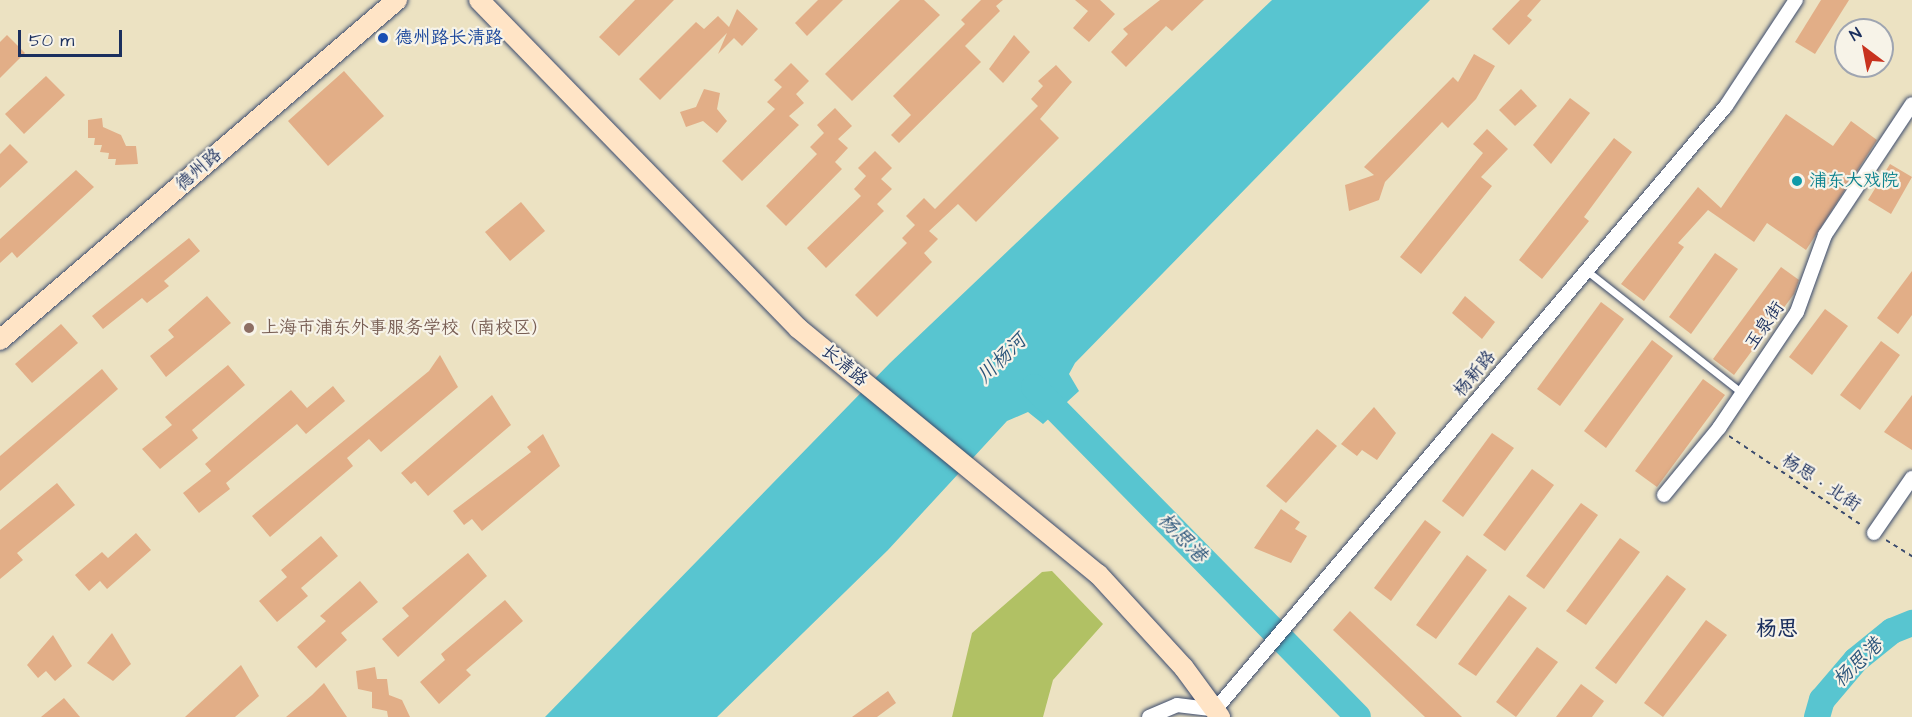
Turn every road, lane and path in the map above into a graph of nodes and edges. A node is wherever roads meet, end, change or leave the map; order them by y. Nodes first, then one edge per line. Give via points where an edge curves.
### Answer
1 (397, 0) edge
2 (479, 0) edge
3 (1796, 0) edge
4 (1912, 105) edge
5 (1587, 271) junction
6 (0, 340) edge
7 (1742, 393) junction
8 (1719, 428) junction
9 (1912, 478) edge
10 (1664, 495) dead end
11 (1874, 533) junction
12 (1912, 556) edge
13 (1217, 714) edge
14 (1149, 717) edge

1 - 6 main road, 德州路
2 - 13 main road, 长清路 via 748,280 851,372 1098,574
3 - 5 street, 杨新路 via 1726,106
4 - 7 street, 玉泉街 via 1825,235 1801,306
5 - 7 lane
5 - 13 street, 杨新路 via 1304,605
7 - 8 street, 玉泉街
8 - 10 street, 玉泉街
8 - 11 path, 杨思 • 北街
9 - 11 street
11 - 12 path, 杨思 • 北街
13 - 14 street via 1177,705

